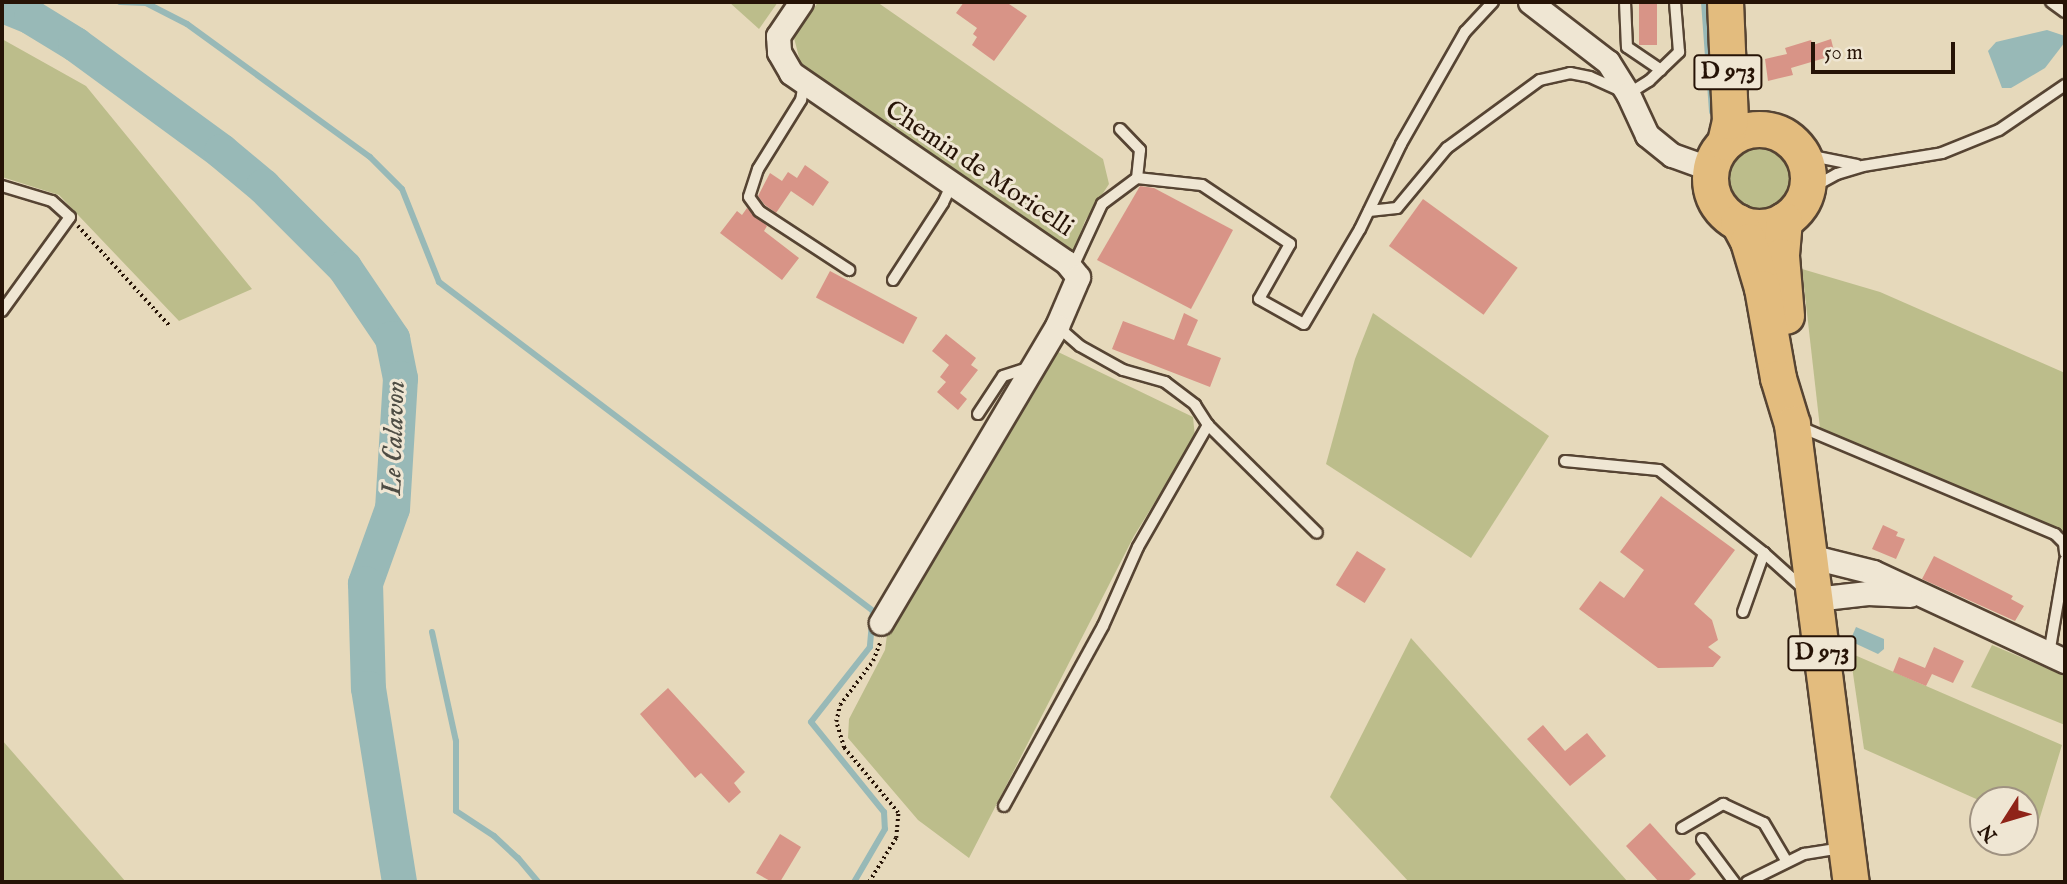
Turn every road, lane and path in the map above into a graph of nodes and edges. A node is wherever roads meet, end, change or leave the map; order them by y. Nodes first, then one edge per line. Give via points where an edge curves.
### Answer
1 (801, 2) edge
2 (1493, 2) edge
3 (1530, 2) edge
4 (1625, 2) edge
5 (1675, 2) edge
6 (1725, 2) edge
7 (1737, 2) edge
8 (2052, 2) edge
9 (2065, 5) edge
10 (2065, 12) edge
11 (1661, 70) junction
12 (804, 82) junction
13 (2065, 85) edge
14 (1628, 94) junction
15 (1121, 129) dead end
16 (1789, 143) junction
17 (1718, 156) junction
18 (1863, 166) junction
19 (1137, 178) junction
20 (952, 184) junction
21 (2, 186) edge
22 (1806, 191) junction
23 (1369, 211) junction
24 (70, 217) junction
25 (1784, 220) junction
26 (1738, 222) junction
27 (1072, 269) junction
28 (849, 270) dead end
29 (893, 280) dead end
30 (2, 311) edge
31 (170, 326) dead end
32 (1057, 326) junction
33 (1034, 367) junction
34 (978, 414) dead end
35 (1792, 424) junction
36 (1208, 425) junction
37 (1564, 461) dead end
38 (1317, 533) dead end
39 (1764, 552) junction
40 (2065, 553) edge
41 (1809, 556) junction
42 (2065, 560) edge
43 (1921, 596) junction
44 (1815, 599) junction
45 (1743, 612) dead end
46 (881, 623) joint
47 (2057, 658) edge
48 (1004, 806) dead end
49 (1682, 828) dead end
50 (1702, 839) dead end
51 (1847, 847) junction
52 (1787, 862) junction
53 (869, 882) edge
54 (1734, 882) edge
55 (1747, 882) edge
56 (1851, 882) edge

1 - 12 street, Chemin de Moricelli via 778,36 779,52 791,73
2 - 23 lane via 1465,32
3 - 14 street via 1608,62
4 - 11 lane via 1627,47
5 - 11 lane via 1679,52
6 - 17 main road, D 973 via 1730,121
7 - 16 main road, D 973 via 1754,98
8 - 9 lane
8 - 10 lane
11 - 14 lane
12 - 20 street, Chemin de Moricelli
12 - 28 lane via 801,100 758,169 749,197 759,211
13 - 18 lane via 2000,130 1942,153
14 - 17 street via 1647,135 1672,155
14 - 23 lane via 1570,73 1540,80 1447,148 1397,208
15 - 19 lane via 1139,150
16 - 17 main road via 1750,130
16 - 18 lane via 1835,163
16 - 22 main road via 1807,172
17 - 26 main road via 1716,200
18 - 22 lane
19 - 23 lane via 1202,185 1290,244 1259,299 1304,324
19 - 27 lane via 1102,205
20 - 27 street, Chemin de Moricelli
20 - 29 lane
21 - 24 lane via 52,201
22 - 25 main road via 1798,208
24 - 30 lane
24 - 31 path
25 - 26 main road via 1766,226
25 - 35 main road, D 973 via 1782,277 1793,383
26 - 35 main road, D 973 via 1754,260
27 - 32 street, Chemin de Moricelli via 1078,277
32 - 33 street, Chemin de Moricelli
32 - 36 lane via 1080,346 1123,370 1165,382 1195,405
33 - 34 lane via 1003,376
33 - 46 street, Chemin de Moricelli
35 - 40 lane via 2055,534 2064,542
35 - 41 main road, D 973
36 - 38 lane
36 - 48 lane via 1138,547 1103,626
37 - 39 lane via 1659,470
39 - 44 lane
39 - 45 lane
41 - 43 street via 1873,572
41 - 44 main road, D 973
42 - 47 lane
43 - 44 street via 1868,593
43 - 47 street
44 - 51 main road, D 973
46 - 53 path via 880,645 873,661 840,705 836,722 844,748 898,813 896,838
49 - 52 lane via 1723,804 1764,823
50 - 54 lane
51 - 52 lane via 1804,854
51 - 56 main road, D 973
52 - 55 lane

